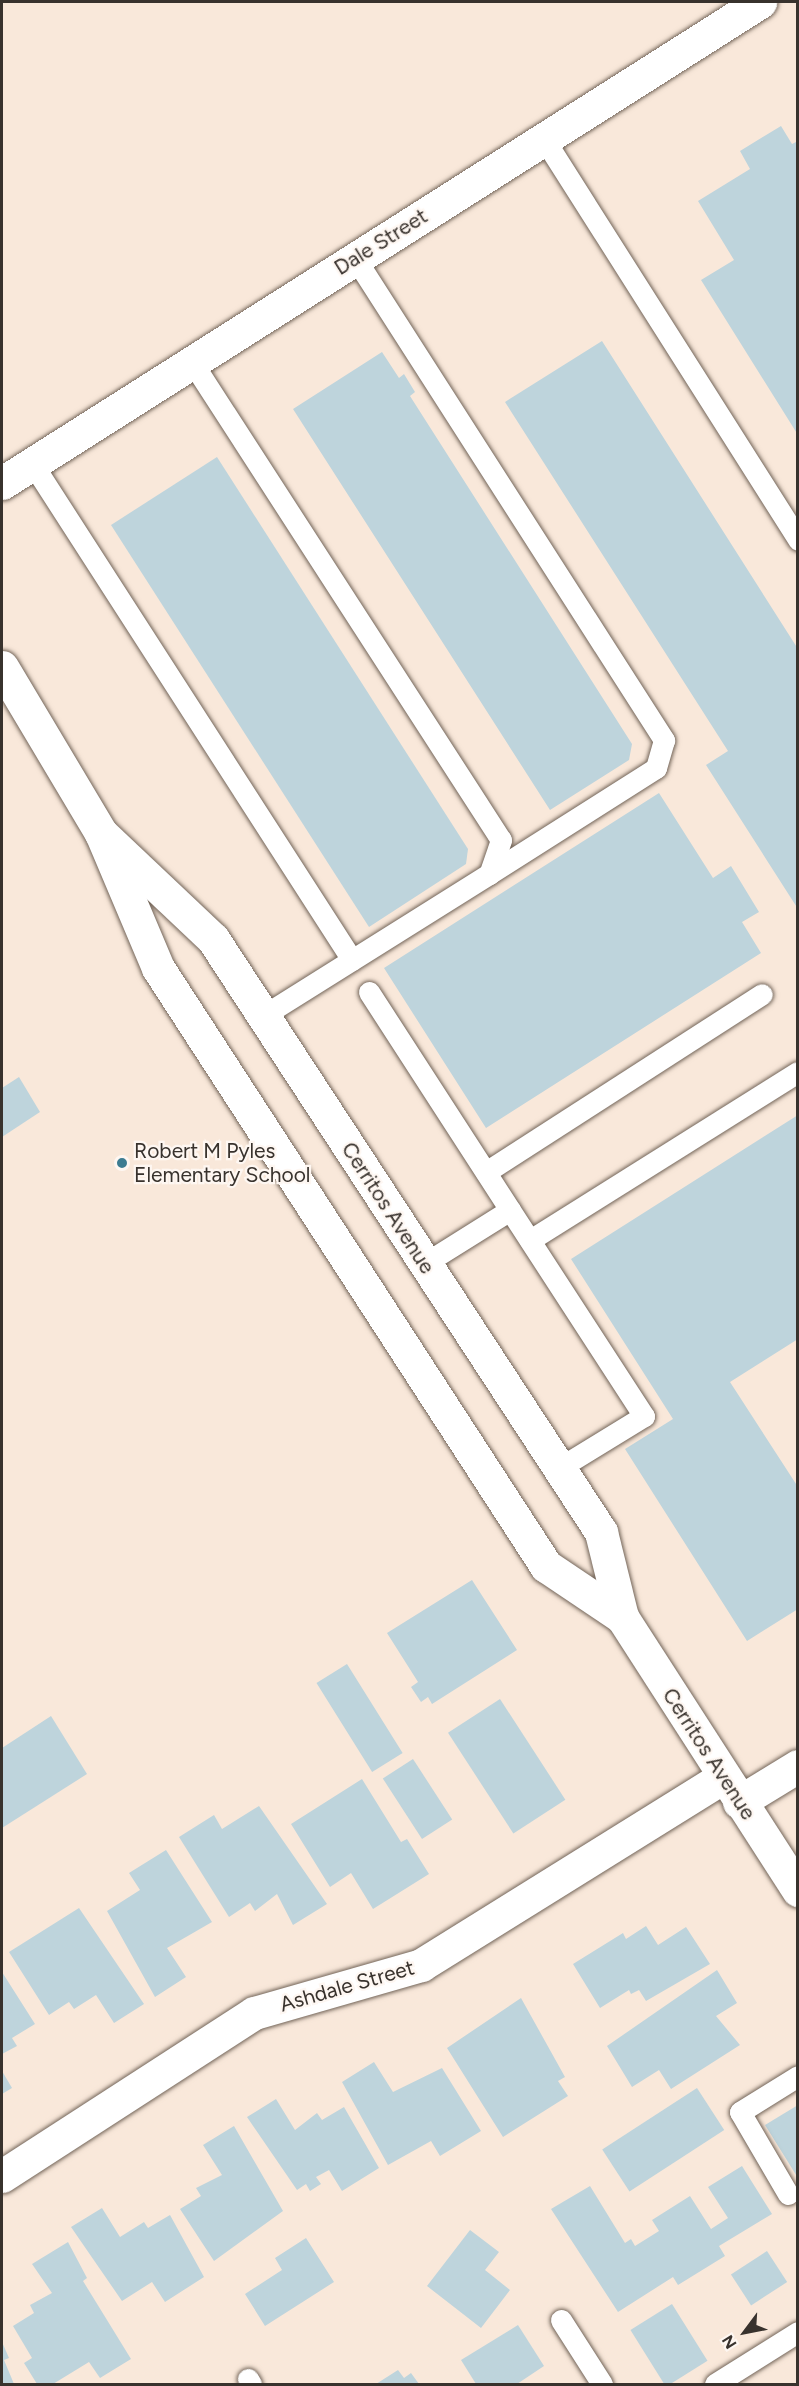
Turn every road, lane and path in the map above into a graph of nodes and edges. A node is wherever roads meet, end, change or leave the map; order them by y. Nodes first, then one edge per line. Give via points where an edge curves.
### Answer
1 (760, 2) edge
2 (544, 139) junction
3 (355, 258) junction
4 (192, 362) junction
5 (32, 463) junction
6 (2, 483) edge
7 (798, 540) edge
8 (2, 668) edge
9 (101, 833) junction
10 (489, 874) junction
11 (352, 960) junction
12 (369, 992) dead end
13 (762, 994) dead end
14 (263, 1016) junction
15 (798, 1072) edge
16 (486, 1172) junction
17 (510, 1210) junction
18 (530, 1240) junction
19 (424, 1264) junction
20 (559, 1468) junction
21 (622, 1617) junction
22 (798, 1766) edge
23 (731, 1790) junction
24 (798, 1890) edge
25 (798, 2076) edge
26 (2, 2176) edge
27 (788, 2194) dead end
28 (561, 2320) dead end
29 (798, 2332) edge
30 (602, 2385) edge
31 (715, 2385) edge

1 - 2 street, Dale Street
2 - 3 street, Dale Street
2 - 7 lane
3 - 4 street, Dale Street
3 - 10 lane via 664,740 656,768
4 - 5 street, Dale Street
4 - 10 lane via 501,840
5 - 6 street, Dale Street
5 - 11 lane
8 - 9 street, Cerritos Avenue
9 - 14 street, Cerritos Avenue via 213,939
9 - 21 street, Cerritos Avenue via 158,968 546,1566
10 - 11 lane
11 - 14 lane
12 - 16 lane
13 - 16 lane
14 - 19 street, Cerritos Avenue
15 - 18 lane
16 - 17 lane
17 - 18 lane
17 - 19 lane
18 - 20 lane via 644,1416
19 - 20 street, Cerritos Avenue
20 - 21 street, Cerritos Avenue via 601,1532
21 - 23 street, Cerritos Avenue
22 - 23 street, Ashdale Street
23 - 24 street, Cerritos Avenue
23 - 26 street, Ashdale Street via 422,1965 254,2013
25 - 27 lane via 740,2112
28 - 30 lane
29 - 31 lane

